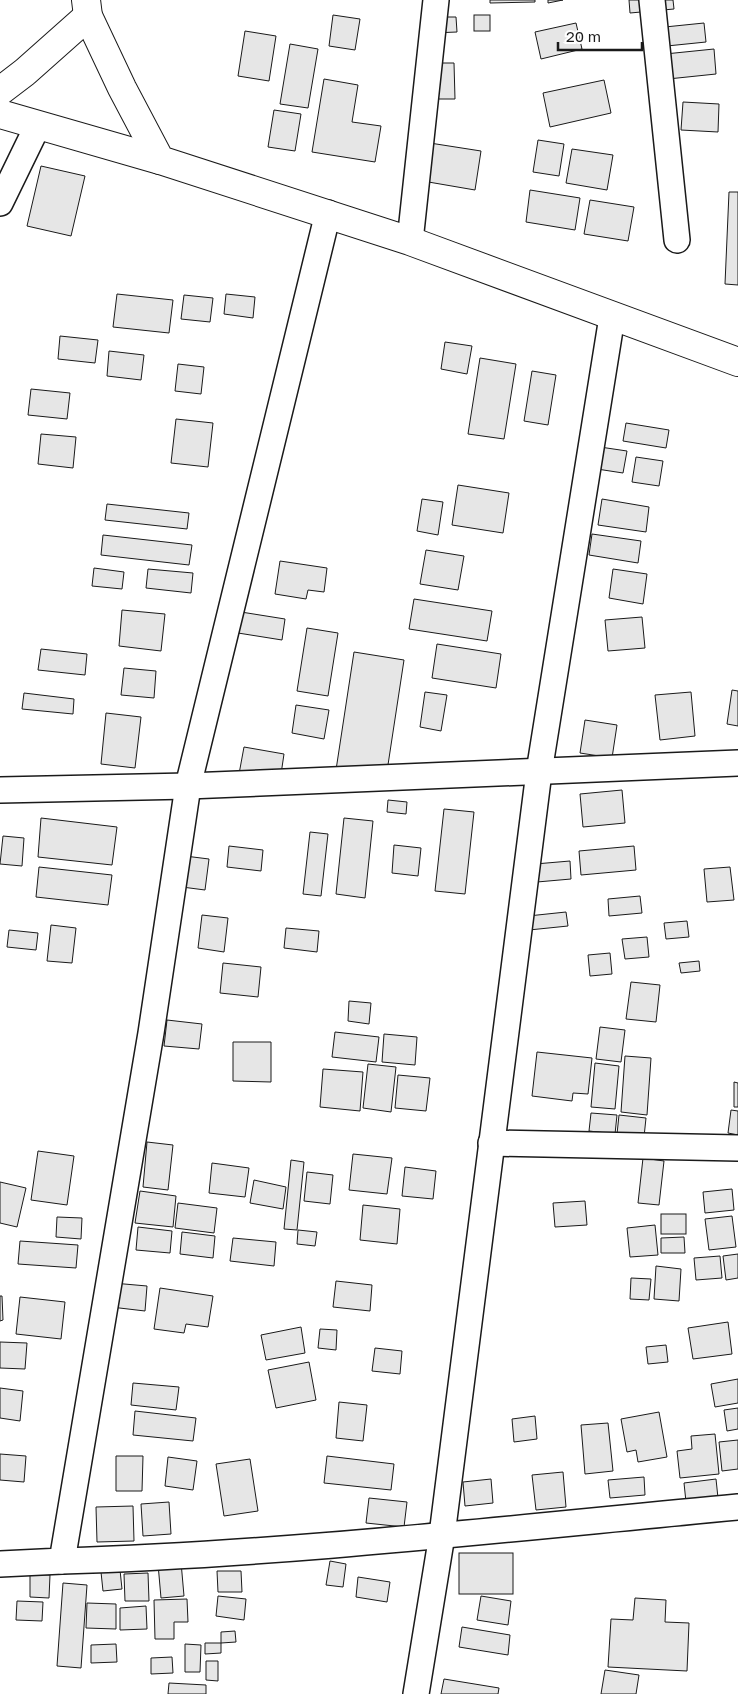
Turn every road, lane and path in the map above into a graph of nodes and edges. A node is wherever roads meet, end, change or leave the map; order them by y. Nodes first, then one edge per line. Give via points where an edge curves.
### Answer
1 (436, 0) edge
2 (652, 0) edge
3 (87, 8) edge
4 (0, 91) edge
5 (0, 114) edge
6 (38, 125) junction
7 (160, 160) junction
8 (0, 203) edge
9 (328, 213) junction
10 (677, 240) dead end
11 (410, 241) junction
12 (612, 317) junction
13 (738, 362) edge
14 (738, 763) edge
15 (539, 772) junction
16 (188, 786) junction
17 (0, 790) edge
18 (491, 1143) junction
19 (738, 1148) edge
20 (738, 1507) edge
21 (442, 1535) junction
22 (62, 1561) junction
23 (0, 1564) edge
24 (416, 1694) edge

1 - 11 street
2 - 10 street
3 - 4 main road via 25,72
3 - 7 main road via 122,88
5 - 6 main road
6 - 7 main road
6 - 8 street
7 - 9 main road
9 - 11 main road
9 - 16 street
11 - 12 main road
12 - 13 main road
12 - 15 street
14 - 15 street
15 - 16 street
15 - 18 street
16 - 17 street
16 - 22 street via 148,1052
18 - 19 street
18 - 21 street
20 - 21 street
21 - 22 street via 131,1559
21 - 24 street
22 - 23 street

